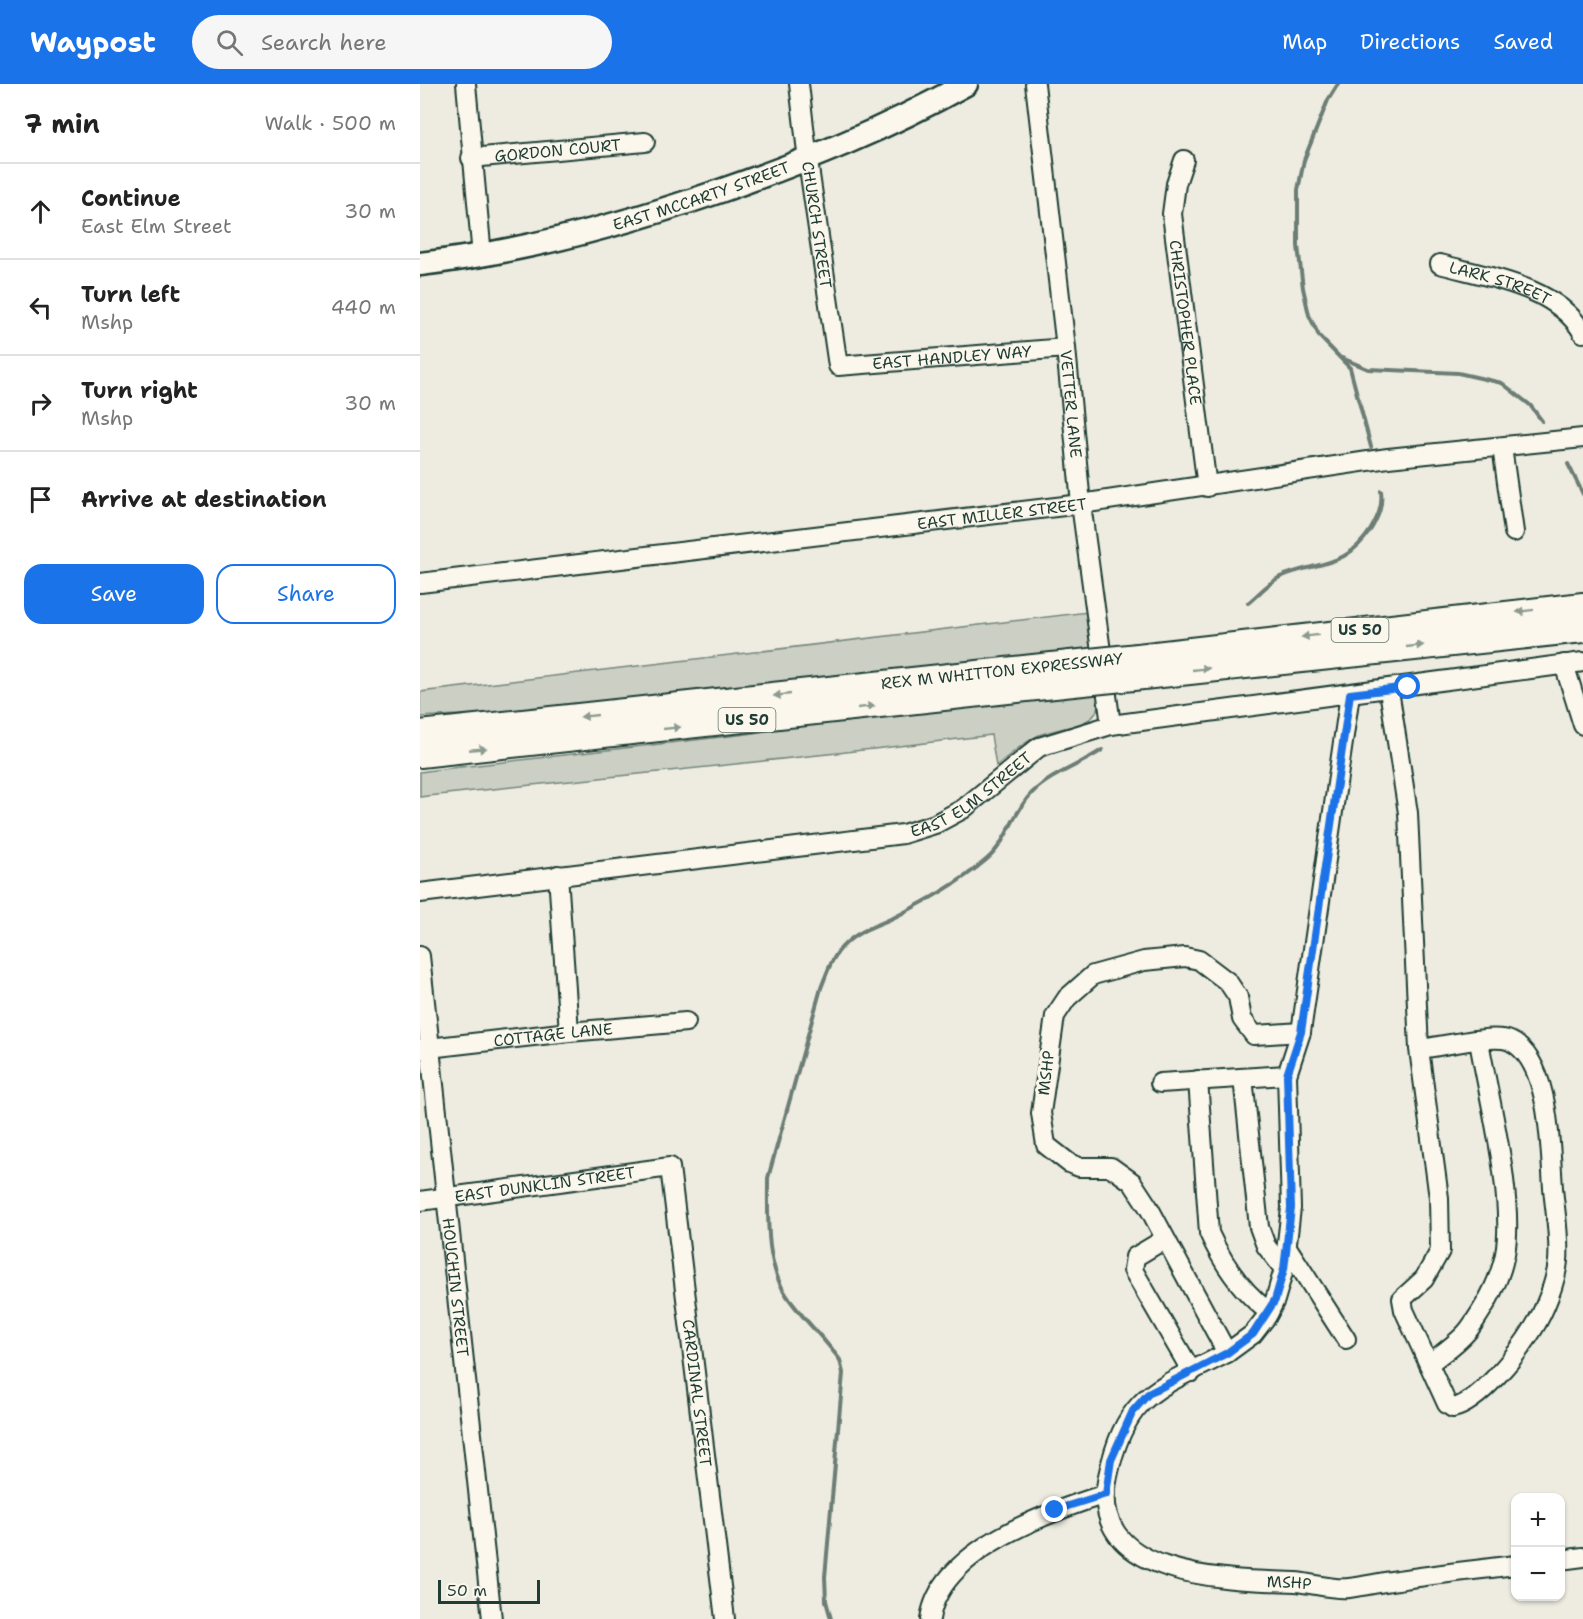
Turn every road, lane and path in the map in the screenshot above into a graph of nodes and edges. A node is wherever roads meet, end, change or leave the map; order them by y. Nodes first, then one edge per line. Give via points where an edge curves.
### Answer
1 (466, 84) edge
2 (800, 84) edge
3 (966, 84) edge
4 (1035, 84) edge
5 (645, 142) dead end
6 (471, 158) junction
7 (1184, 160) dead end
8 (808, 161) junction
9 (482, 256) junction
10 (420, 264) edge
11 (1440, 264) dead end
12 (1583, 333) edge
13 (1066, 348) junction
14 (838, 366) joint
15 (1583, 438) edge
16 (1502, 447) junction
17 (1207, 487) junction
18 (1081, 504) junction
19 (1514, 532) dead end
20 (420, 583) edge
21 (1583, 606) edge
22 (1583, 629) edge
23 (1583, 662) edge
24 (1564, 664) junction
25 (1140, 666) junction
26 (1072, 673) junction
27 (1389, 690) junction
28 (1350, 694) junction
29 (1111, 725) junction
30 (1583, 725) edge
31 (420, 734) edge
32 (420, 754) edge
33 (558, 875) junction
34 (420, 893) edge
35 (420, 956) edge
36 (686, 1022) dead end
37 (569, 1032) junction
38 (1301, 1032) junction
39 (1479, 1041) junction
40 (425, 1049) edge
41 (1419, 1049) junction
42 (1287, 1075) junction
43 (1243, 1078) junction
44 (1198, 1080) junction
45 (1160, 1083) dead end
46 (670, 1167) joint
47 (445, 1199) junction
48 (420, 1201) edge
49 (1165, 1239) junction
50 (1287, 1248) junction
51 (1284, 1269) junction
52 (1269, 1312) junction
53 (1346, 1339) dead end
54 (1227, 1353) junction
55 (1429, 1364) junction
56 (1192, 1372) junction
57 (1106, 1494) junction
58 (1583, 1557) edge
59 (1565, 1559) edge
60 (1511, 1566) edge
61 (492, 1619) edge
62 (725, 1619) edge
63 (930, 1619) edge

1 - 6 street
2 - 8 street, CHURCH STREET
3 - 8 main road, EAST MCCARTY STREET
4 - 13 street, VETTER LANE
5 - 6 street, GORDON COURT
6 - 9 street
7 - 17 street, CHRISTOPHER PLACE via 1172,214
8 - 9 main road, EAST MCCARTY STREET via 638,220
8 - 14 street, CHURCH STREET
9 - 10 main road, EAST MCCARTY STREET
11 - 12 street, LARK STREET via 1529,288 1576,321
13 - 14 street, EAST HANDLEY WAY
13 - 18 street, VETTER LANE
15 - 16 street, EAST MILLER STREET
16 - 17 street, EAST MILLER STREET via 1388,458
16 - 19 street
17 - 18 street, EAST MILLER STREET
18 - 20 street, EAST MILLER STREET
18 - 29 street, VETTER LANE
21 -> 25 highway, REX M WHITTON EXPRESSWAY / US 50
25 -> 22 highway, REX M WHITTON EXPRESSWAY / US 50
23 - 24 street, EAST ELM STREET
24 - 27 street, EAST ELM STREET
24 - 30 street
25 - 26 highway, REX M WHITTON EXPRESSWAY / US 50, bridge
26 -> 31 highway, REX M WHITTON EXPRESSWAY / US 50
32 -> 26 highway, REX M WHITTON EXPRESSWAY / US 50
27 - 28 street, EAST ELM STREET
27 - 41 street via 1408,813
28 - 29 street, EAST ELM STREET
28 - 38 street, MSHP
29 - 33 street, EAST ELM STREET via 1039,747 963,809 935,824 903,834
33 - 34 street, EAST ELM STREET
33 - 37 street
35 - 40 street, HOUCHIN STREET
36 - 37 street, COTTAGE LANE
37 - 40 street, COTTAGE LANE
38 - 42 street, MSHP
38 - 49 street, MSHP via 1254,1035 1242,1019 1238,997 1228,982 1199,960 1185,957 1144,961 1092,975 1062,1004 1052,1029 1041,1113 1046,1145 1079,1167 1111,1167 1119,1171 1140,1193
39 - 41 street
39 - 55 street via 1503,1181 1508,1229 1504,1256 1491,1293 1469,1330
39 - 55 street via 1507,1040 1519,1047 1543,1092 1551,1140 1558,1262 1533,1329 1484,1389 1464,1406 1453,1408 1447,1404
40 - 47 street, HOUCHIN STREET
41 - 55 street via 1439,1198 1440,1251 1424,1279 1402,1299
42 - 43 street
42 - 50 street, MSHP via 1291,1208
43 - 44 street
43 - 51 street via 1259,1227 1266,1246
44 - 45 street
44 - 52 street via 1209,1233 1239,1284
46 - 47 street, EAST DUNKLIN STREET
46 - 62 street, CARDINAL STREET
47 - 48 street, EAST DUNKLIN STREET
47 - 61 street, HOUCHIN STREET
49 - 54 street, MSHP
49 - 56 street via 1135,1257 1133,1270
50 - 51 street, MSHP
50 - 53 street
51 - 52 street, MSHP
52 - 54 street, MSHP via 1253,1334
54 - 56 street, MSHP
56 - 57 street, MSHP via 1148,1394 1133,1411 1111,1460
57 - 60 street, MSHP via 1116,1535 1148,1559 1181,1571 1346,1589
57 - 63 street via 1055,1510 1009,1532 958,1567 942,1584
58 - 59 street

